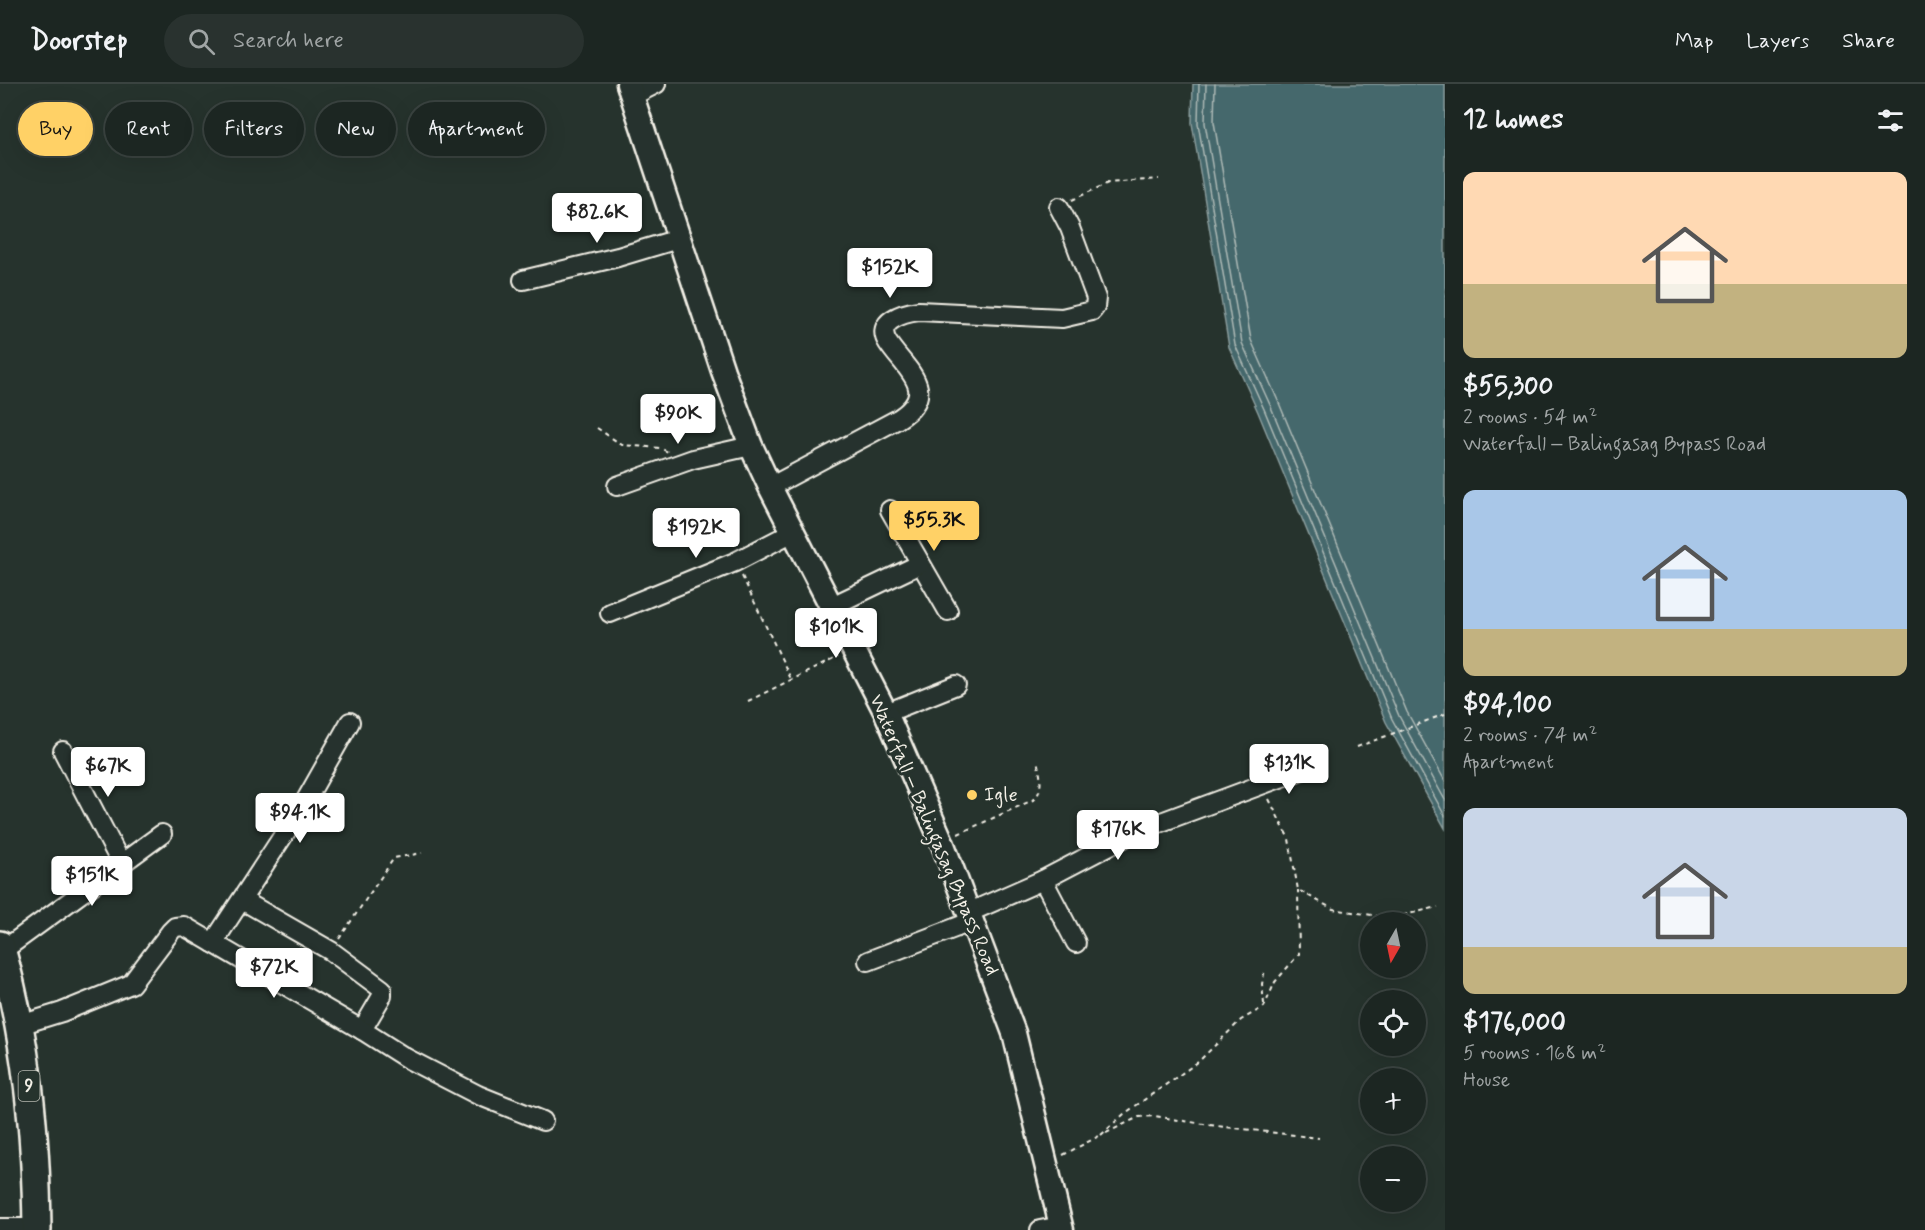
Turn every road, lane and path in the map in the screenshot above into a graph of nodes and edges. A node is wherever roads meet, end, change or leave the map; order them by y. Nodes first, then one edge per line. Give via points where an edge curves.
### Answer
1 (656, 84) edge
2 (630, 90) edge
3 (1159, 179) dead end
4 (1059, 207) joint
5 (678, 239) junction
6 (523, 280) dead end
7 (597, 428) dead end
8 (751, 446) junction
9 (686, 461) junction
10 (617, 486) dead end
11 (770, 487) junction
12 (890, 510) dead end
13 (793, 532) junction
14 (735, 562) junction
15 (920, 564) junction
16 (832, 606) junction
17 (948, 611) dead end
18 (610, 613) dead end
19 (854, 649) junction
20 (791, 679) junction
21 (956, 686) dead end
22 (748, 701) dead end
23 (886, 713) junction
24 (1445, 714) edge
25 (350, 722) dead end
26 (1358, 747) dead end
27 (63, 751) dead end
28 (1037, 760) dead end
29 (1307, 768) dead end
30 (1262, 786) junction
31 (162, 834) dead end
32 (942, 842) junction
33 (422, 853) dead end
34 (121, 863) junction
35 (1043, 880) junction
36 (1298, 890) junction
37 (242, 900) junction
38 (1438, 907) dead end
39 (971, 916) junction
40 (213, 943) junction
41 (1076, 943) dead end
42 (1, 948) edge
43 (331, 951) junction
44 (868, 962) dead end
45 (1265, 969) dead end
46 (1264, 1007) junction
47 (20, 1025) junction
48 (362, 1030) junction
49 (543, 1121) dead end
50 (1101, 1135) junction
51 (1319, 1138) dead end
52 (1047, 1162) junction
53 (0, 1228) edge
54 (37, 1229) edge
55 (1055, 1229) edge

1 - 2 street
2 - 5 main road, Waterfall ‒ Balingasag Bypass Road
3 - 4 path via 1108,183
4 - 11 street via 1096,298 1092,311 1062,318 919,311 893,317 884,334 916,380 917,400 912,408
5 - 6 street
5 - 8 main road, Waterfall ‒ Balingasag Bypass Road
7 - 9 path via 622,445 660,448
8 - 9 street
8 - 11 main road, Waterfall ‒ Balingasag Bypass Road
9 - 10 street
11 - 13 main road, Waterfall ‒ Balingasag Bypass Road
12 - 15 street
13 - 14 street
13 - 16 main road, Waterfall ‒ Balingasag Bypass Road
14 - 18 street
14 - 20 path
15 - 16 street
15 - 17 street
16 - 19 main road, Waterfall ‒ Balingasag Bypass Road
19 - 20 path
19 - 23 main road, Waterfall ‒ Balingasag Bypass Road
20 - 22 path
21 - 23 street
23 - 32 main road, Waterfall ‒ Balingasag Bypass Road
24 - 26 path
25 - 37 street via 302,807
27 - 34 street
28 - 32 path via 1042,784 1035,799
29 - 30 street
30 - 35 street via 1137,831
30 - 36 path via 1289,840
31 - 34 street
32 - 39 main road, Waterfall ‒ Balingasag Bypass Road
33 - 43 path via 394,858
34 - 42 street
35 - 39 street
35 - 41 street
36 - 38 path via 1333,909 1390,918
36 - 46 path via 1299,954 1275,982
37 - 40 street
37 - 43 street
39 - 44 street
39 - 52 main road, Waterfall ‒ Balingasag Bypass Road via 1014,1033
40 - 47 street via 184,926 175,927 131,984
40 - 48 street
42 - 47 highway, 9
43 - 48 street via 383,991
45 - 46 path
46 - 50 path via 1241,1020 1198,1062
47 - 54 highway, 9 via 33,1119
48 - 49 street via 460,1087
50 - 51 path via 1139,1117 1155,1116
50 - 52 path
52 - 55 main road, Waterfall ‒ Balingasag Bypass Road
53 - 54 street

